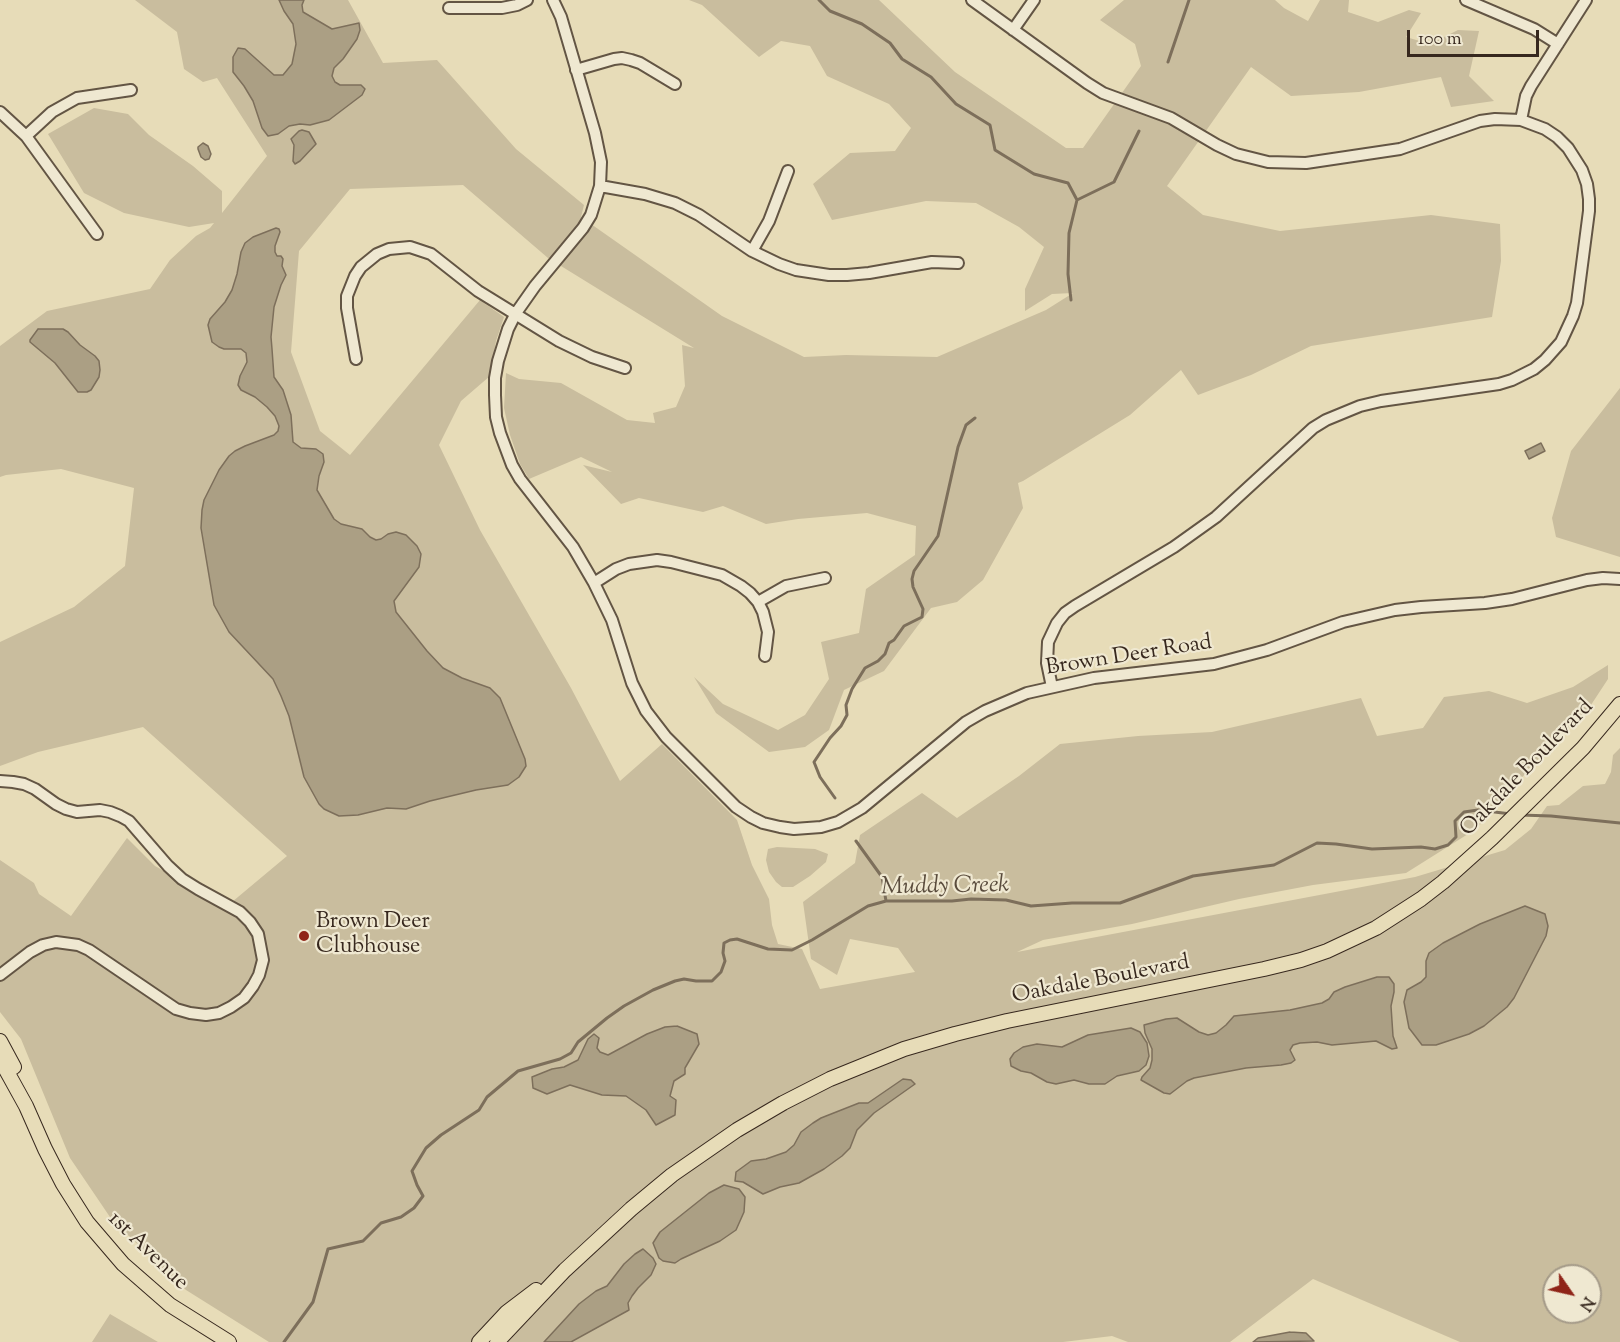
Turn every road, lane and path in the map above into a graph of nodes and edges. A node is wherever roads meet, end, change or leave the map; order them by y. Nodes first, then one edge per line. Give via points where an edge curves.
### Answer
1 (527, 0) edge
2 (553, 0) edge
3 (972, 0) edge
4 (1034, 0) edge
5 (1466, 0) edge
6 (1586, 0) edge
7 (449, 8) dead end
8 (1013, 30) junction
9 (1558, 44) junction
10 (576, 70) junction
11 (675, 84) dead end
12 (131, 90) dead end
13 (0, 112) edge
14 (1521, 120) junction
15 (26, 136) junction
16 (788, 171) dead end
17 (600, 186) junction
18 (97, 234) dead end
19 (752, 250) junction
20 (958, 263) dead end
21 (516, 314) junction
22 (356, 359) dead end
23 (625, 368) dead end
24 (825, 578) dead end
25 (1620, 579) edge
26 (594, 583) junction
27 (758, 602) junction
28 (765, 656) dead end
29 (1052, 687) junction
30 (1620, 704) edge
31 (0, 781) edge
32 (0, 975) edge
33 (0, 1041) edge
34 (0, 1059) edge
35 (26, 1106) junction
36 (565, 1270) junction
37 (229, 1342) edge
38 (479, 1342) edge
39 (497, 1342) edge

1 - 7 street via 502,8
2 - 10 street, Brown Deer Road
3 - 8 street
4 - 8 street
5 - 9 street via 1534,29
6 - 9 street
8 - 14 street via 1103,93 1171,118 1236,154 1268,162 1306,163 1400,149 1480,121
9 - 14 street via 1526,96
10 - 11 street via 622,58 640,63
10 - 17 street, Brown Deer Road via 599,150
12 - 15 street via 77,99 52,112
13 - 15 street
14 - 29 street via 1545,129 1568,148 1582,170 1590,199 1577,303 1555,350 1534,369 1512,380 1360,406 1313,428 1195,532 1065,613 1048,642
15 - 18 street
16 - 19 street via 769,221
17 - 19 street via 681,205
17 - 21 street, Brown Deer Road via 583,228
19 - 20 street via 796,270 829,275 869,273 932,262
21 - 22 street via 478,291 431,254 410,248 388,249 369,259 351,285 347,308
21 - 23 street via 575,349
21 - 26 street, Brown Deer Road via 502,345 495,378 500,433 520,479 573,547
24 - 27 street via 786,586
25 - 29 street, Brown Deer Road via 1587,580 1485,603 1377,614 1214,664 1120,674
26 - 27 street via 629,564 657,560 722,575
26 - 29 street, Brown Deer Road via 612,620 635,690 656,725 736,807 757,820 780,827 821,827 850,816 966,722 1006,701
27 - 28 street via 768,632
30 - 36 main road, Oakdale Boulevard via 1589,741 1492,838 1443,882 1368,932 1301,960 964,1031 904,1049 830,1079 760,1116 693,1159
31 - 32 street via 24,784 66,809 100,810 129,821 182,879 240,912 250,922 258,934 263,960 254,986 244,998 219,1013 206,1015 177,1009 78,945 43,945
33 - 35 main road, 1st Avenue via 20,1080
34 - 35 main road, 1st Avenue
35 - 37 main road, 1st Avenue via 63,1184 101,1239 170,1305
36 - 38 main road, Oakdale Boulevard via 507,1312
36 - 39 main road, Oakdale Boulevard

